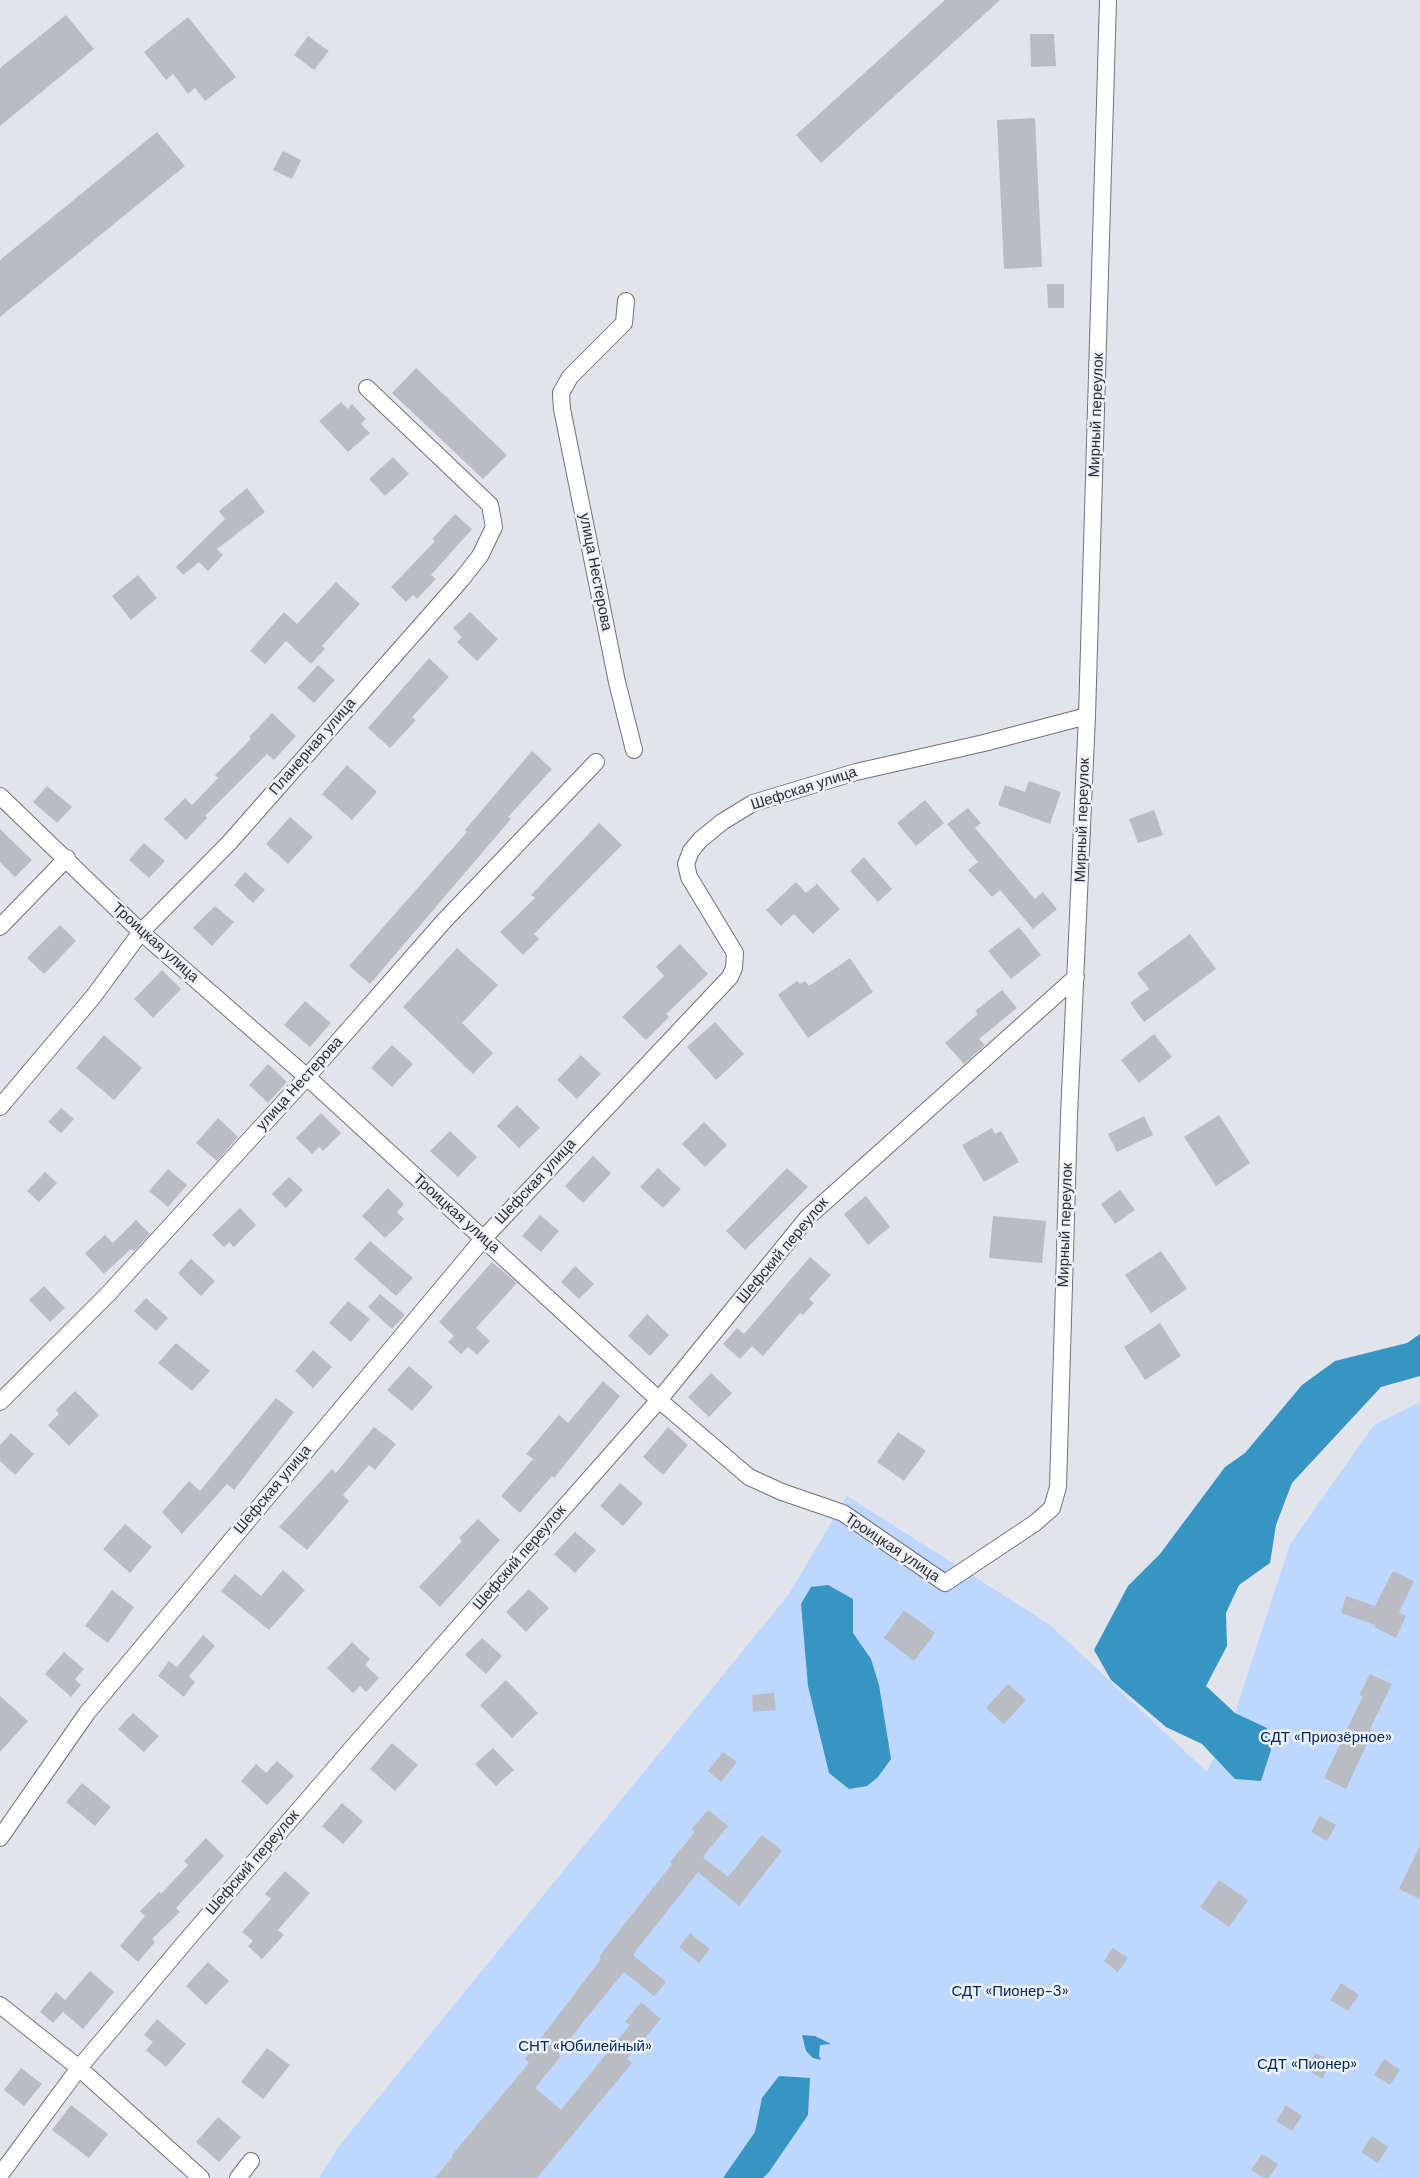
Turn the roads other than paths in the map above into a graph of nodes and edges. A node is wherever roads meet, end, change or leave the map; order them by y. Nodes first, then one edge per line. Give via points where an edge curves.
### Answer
1 (1108, 0) edge
2 (626, 302) dead end
3 (367, 388) dead end
4 (1088, 716) junction
5 (634, 750) dead end
6 (596, 762) dead end
7 (0, 796) edge
8 (66, 858) junction
9 (0, 927) edge
10 (141, 932) junction
11 (1076, 976) junction
12 (307, 1077) junction
13 (0, 1107) edge
14 (483, 1239) junction
15 (659, 1400) junction
16 (0, 1402) edge
17 (945, 1583) joint
18 (0, 1838) edge
19 (0, 2005) edge
20 (79, 2068) junction
21 (251, 2161) dead end
22 (0, 2175) edge
23 (200, 2178) edge
24 (238, 2178) edge

1 - 4 street, Мирный переулок
2 - 5 street, улица Нестерова via 624,323 570,377 561,393 613,662
3 - 10 street, Планерная улица via 490,506 494,527 480,556 462,580 229,843
4 - 11 street, Мирный переулок
4 - 14 street, Шефская улица via 891,763 753,803 700,840 686,864 689,877 735,953 730,976
6 - 12 street, улица Нестерова via 444,921
7 - 8 street, Троицкая улица
8 - 9 street
8 - 10 street, Троицкая улица
10 - 12 street, Троицкая улица
10 - 13 street, Планерная улица via 92,997
11 - 15 street, Шефский переулок via 818,1206
11 - 17 street, Мирный переулок via 1058,1487 1052,1508 1035,1523
12 - 14 street, Троицкая улица
12 - 16 street, улица Нестерова via 108,1293
14 - 15 street, Троицкая улица
14 - 18 street, Шефская улица via 87,1713
15 - 17 street, Троицкая улица via 749,1477 843,1513
15 - 20 street, Шефский переулок via 359,1740
19 - 20 street
20 - 22 street, Шефский переулок
20 - 23 street
21 - 24 street

